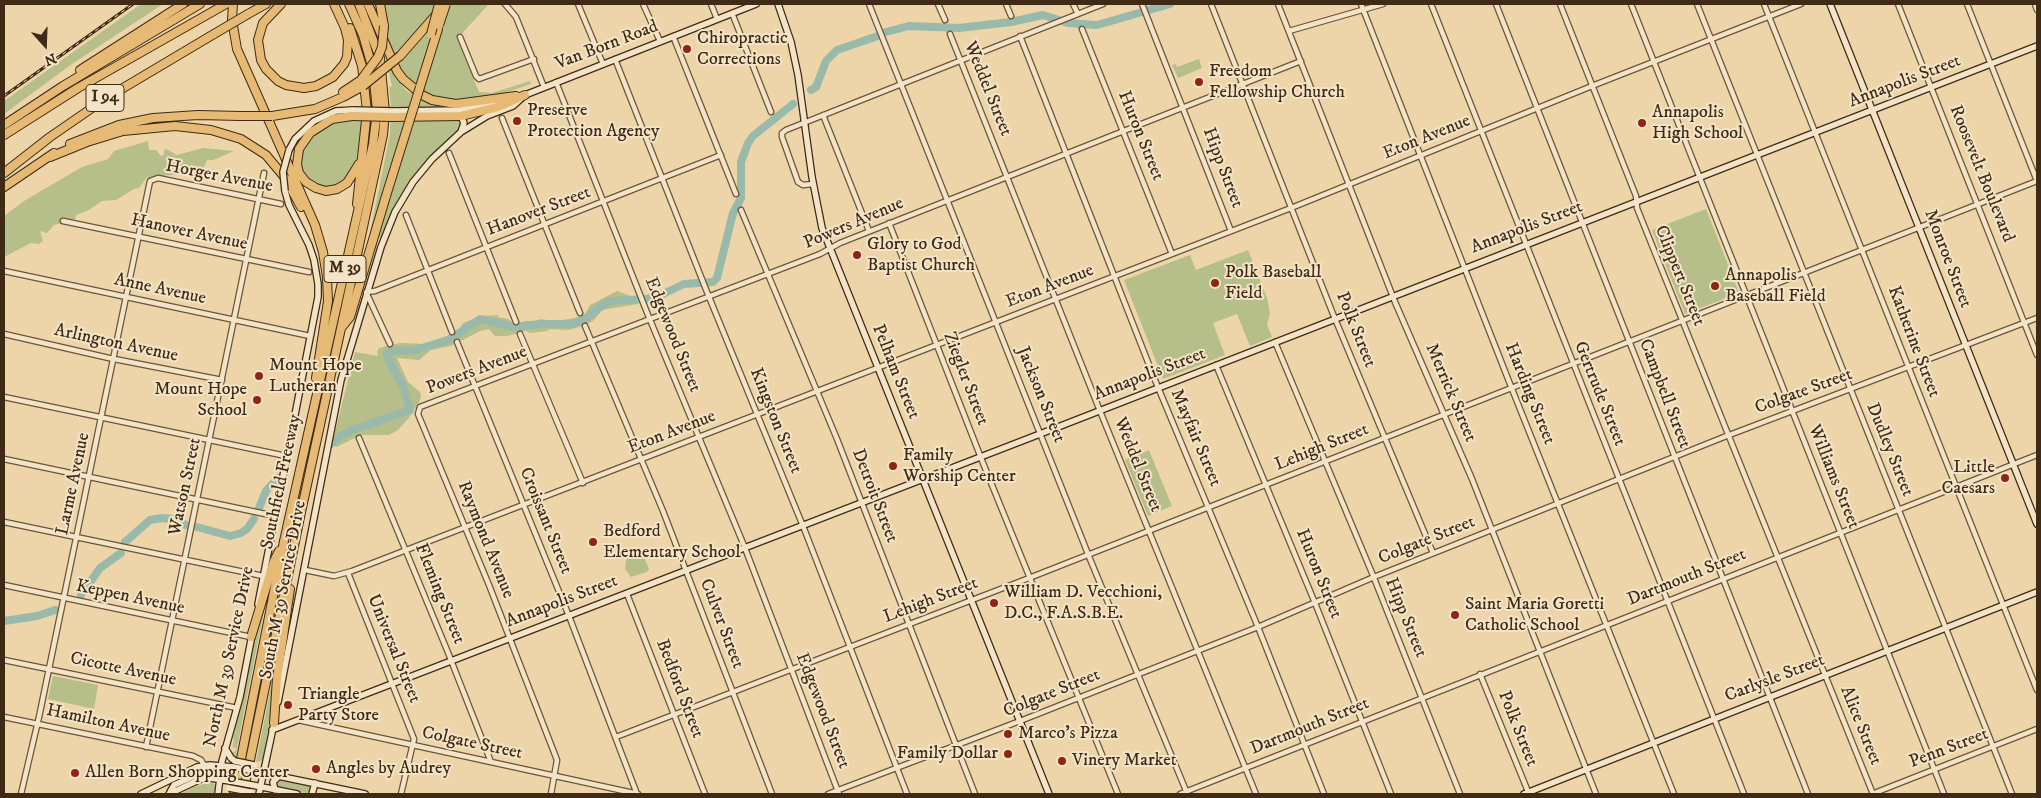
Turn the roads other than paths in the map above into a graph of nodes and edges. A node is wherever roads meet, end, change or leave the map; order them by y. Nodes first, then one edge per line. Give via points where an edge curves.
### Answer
1 (183, 4) edge
2 (200, 4) edge
3 (226, 4) edge
4 (233, 4) edge
5 (266, 4) edge
6 (281, 4) edge
7 (334, 4) edge
8 (338, 4) edge
9 (349, 4) edge
10 (360, 4) edge
11 (368, 4) edge
12 (380, 4) edge
13 (440, 4) edge
14 (446, 4) edge
15 (505, 4) edge
16 (578, 4) edge
17 (644, 4) edge
18 (711, 4) edge
19 (756, 4) edge
20 (778, 4) edge
21 (869, 4) edge
22 (938, 4) edge
23 (1006, 4) edge
24 (1073, 4) edge
25 (1103, 4) edge
26 (1142, 4) edge
27 (1211, 4) edge
28 (1278, 4) edge
29 (1361, 4) edge
30 (1383, 4) edge
31 (1432, 4) edge
32 (1496, 4) edge
33 (1560, 4) edge
34 (1630, 4) edge
35 (1697, 4) edge
36 (1764, 4) edge
37 (1801, 4) edge
38 (1830, 4) edge
39 (1898, 4) edge
40 (1967, 4) edge
41 (2035, 4) edge
42 (1364, 9) junction
43 (2037, 10) edge
44 (732, 13) junction
45 (1078, 14) junction
46 (1011, 16) dead end
47 (1769, 16) junction
48 (717, 19) junction
49 (945, 20) dead end
50 (1082, 29) dead end
51 (1289, 31) junction
52 (950, 34) dead end
53 (673, 36) junction
54 (1020, 36) junction
55 (460, 37) dead end
56 (1711, 39) junction
57 (660, 41) junction
58 (2037, 46) edge
59 (534, 59) junction
60 (614, 59) junction
61 (961, 60) junction
62 (1301, 61) junction
63 (1654, 61) junction
64 (603, 64) junction
65 (1991, 64) junction
66 (423, 76) junction
67 (556, 82) junction
68 (362, 83) junction
69 (1242, 83) junction
70 (901, 84) junction
71 (1592, 86) junction
72 (544, 87) junction
73 (1931, 88) junction
74 (525, 95) junction
75 (516, 96) junction
76 (1183, 107) junction
77 (1537, 108) junction
78 (1872, 110) junction
79 (771, 112) dead end
80 (352, 113) junction
81 (460, 113) junction
82 (19, 114) junction
83 (823, 115) junction
84 (502, 118) dead end
85 (805, 122) junction
86 (4, 125) edge
87 (1124, 130) junction
88 (1482, 131) junction
89 (461, 132) junction
90 (1814, 133) junction
91 (4, 135) edge
92 (449, 153) dead end
93 (1066, 153) junction
94 (720, 155) junction
95 (1758, 155) junction
96 (1422, 156) junction
97 (50, 157) junction
98 (362, 158) junction
99 (4, 173) edge
100 (264, 173) dead end
101 (1008, 176) junction
102 (661, 178) junction
103 (1700, 178) junction
104 (153, 179) joint
105 (2037, 181) edge
106 (813, 184) junction
107 (1350, 185) junction
108 (4, 187) edge
109 (736, 194) dead end
110 (260, 199) junction
111 (948, 200) junction
112 (604, 201) junction
113 (1636, 202) junction
114 (281, 204) dead end
115 (1978, 204) junction
116 (1291, 208) junction
117 (741, 210) dead end
118 (358, 213) junction
119 (406, 215) dead end
120 (63, 221) dead end
121 (889, 223) junction
122 (1582, 223) junction
123 (545, 225) junction
124 (1919, 228) junction
125 (1232, 230) junction
126 (870, 231) junction
127 (138, 237) junction
128 (1526, 245) junction
129 (486, 247) junction
130 (830, 248) junction
131 (1862, 250) junction
132 (1172, 254) junction
133 (247, 259) junction
134 (325, 263) junction
135 (1466, 268) junction
136 (427, 270) junction
137 (4, 271) edge
138 (309, 272) dead end
139 (1804, 273) junction
140 (768, 274) junction
141 (1114, 277) junction
142 (366, 292) junction
143 (1746, 295) junction
144 (126, 297) junction
145 (709, 297) junction
146 (1393, 297) junction
147 (1056, 299) junction
148 (580, 314) dead end
149 (2037, 318) edge
150 (235, 319) junction
151 (1335, 319) junction
152 (650, 320) junction
153 (1683, 320) junction
154 (516, 322) dead end
155 (996, 322) junction
156 (2024, 323) junction
157 (585, 326) dead end
158 (342, 327) junction
159 (452, 332) dead end
160 (4, 334) edge
161 (520, 334) dead end
162 (310, 336) junction
163 (456, 342) dead end
164 (1275, 342) junction
165 (1628, 342) junction
166 (591, 343) junction
167 (390, 344) dead end
168 (937, 345) junction
169 (1965, 346) junction
170 (2037, 355) edge
171 (113, 358) junction
172 (532, 364) junction
173 (1572, 364) junction
174 (1216, 365) junction
175 (1908, 368) junction
176 (878, 369) junction
177 (222, 380) junction
178 (475, 386) junction
179 (1512, 387) junction
180 (1158, 388) junction
181 (1850, 390) junction
182 (816, 392) junction
183 (4, 397) edge
184 (313, 408) junction
185 (418, 411) joint
186 (1100, 411) junction
187 (1792, 411) junction
188 (1444, 414) junction
189 (758, 415) junction
190 (101, 417) junction
191 (1040, 434) junction
192 (1729, 435) junction
193 (699, 437) junction
194 (359, 438) dead end
195 (1385, 438) junction
196 (210, 440) junction
197 (2037, 455) edge
198 (286, 456) junction
199 (980, 457) junction
200 (1674, 457) junction
201 (4, 460) edge
202 (641, 460) junction
203 (1326, 461) junction
204 (2013, 464) junction
205 (89, 477) junction
206 (1618, 479) junction
207 (922, 480) junction
208 (583, 482) junction
209 (1266, 485) junction
210 (1956, 487) junction
211 (198, 500) junction
212 (863, 503) junction
213 (1558, 504) junction
214 (524, 505) junction
215 (1208, 508) junction
216 (1898, 510) junction
217 (275, 516) junction
218 (300, 517) junction
219 (4, 522) edge
220 (2037, 524) edge
221 (803, 526) junction
222 (465, 528) junction
223 (1148, 530) junction
224 (1492, 530) junction
225 (1840, 532) junction
226 (76, 537) junction
227 (284, 541) junction
228 (745, 548) junction
229 (406, 550) junction
230 (1089, 554) junction
231 (1432, 554) junction
232 (1778, 556) junction
233 (185, 560) junction
234 (305, 570) junction
235 (686, 571) junction
236 (348, 573) junction
237 (263, 576) junction
238 (1374, 577) junction
239 (1030, 578) junction
240 (1722, 579) junction
241 (4, 586) edge
242 (2037, 592) edge
243 (627, 594) junction
244 (64, 598) junction
245 (971, 600) junction
246 (1667, 601) junction
247 (1315, 603) junction
248 (2003, 605) junction
249 (569, 616) junction
250 (172, 621) junction
251 (909, 624) junction
252 (1606, 624) junction
253 (1258, 627) junction
254 (1946, 628) junction
255 (252, 637) junction
256 (510, 639) junction
257 (849, 647) junction
258 (1198, 650) junction
259 (1540, 651) junction
260 (1887, 651) junction
261 (4, 660) edge
262 (451, 661) junction
263 (49, 669) junction
264 (792, 670) junction
265 (1138, 674) junction
266 (1480, 674) junction
267 (1825, 676) junction
268 (393, 684) junction
269 (2037, 690) edge
270 (158, 691) junction
271 (733, 693) junction
272 (1421, 697) junction
273 (1770, 697) junction
274 (1080, 698) junction
275 (237, 708) junction
276 (674, 714) junction
277 (4, 717) edge
278 (298, 720) junction
279 (1714, 720) junction
280 (1020, 721) junction
281 (1362, 722) junction
282 (38, 724) junction
283 (273, 726) junction
284 (2037, 729) edge
285 (616, 737) junction
286 (1654, 743) junction
287 (412, 745) junction
288 (1304, 745) junction
289 (956, 746) junction
290 (146, 747) junction
291 (1993, 747) junction
292 (225, 748) junction
293 (266, 759) junction
294 (490, 762) junction
295 (234, 764) junction
296 (204, 765) junction
297 (222, 765) junction
298 (254, 768) junction
299 (897, 768) junction
300 (1246, 768) junction
301 (1586, 769) junction
302 (1935, 770) junction
303 (264, 772) junction
304 (280, 775) junction
305 (555, 776) junction
306 (221, 779) junction
307 (315, 783) junction
308 (154, 787) junction
309 (261, 787) junction
310 (275, 790) junction
311 (232, 791) edge
312 (838, 792) edge
313 (1187, 793) edge
314 (21, 794) edge
315 (141, 794) edge
316 (156, 794) edge
317 (169, 794) edge
318 (218, 794) edge
319 (249, 794) edge
320 (259, 794) edge
321 (297, 794) edge
322 (312, 794) edge
323 (365, 794) edge
324 (401, 794) edge
325 (551, 794) edge
326 (638, 794) edge
327 (705, 794) edge
328 (772, 794) edge
329 (828, 794) edge
330 (907, 794) edge
331 (975, 794) edge
332 (1049, 794) edge
333 (1118, 794) edge
334 (1180, 794) edge
335 (1256, 794) edge
336 (1324, 794) edge
337 (1391, 794) edge
338 (1460, 794) edge
339 (1527, 794) edge
340 (1596, 794) edge
341 (1674, 794) edge
342 (1744, 794) edge
343 (1808, 794) edge
344 (1872, 794) edge
345 (1944, 794) edge
346 (2012, 794) edge

1 - 82 highway via 33,101
2 - 82 highway
3 - 91 highway, I 94 via 78,88
4 - 134 highway via 232,20 238,48 314,225
5 - 99 highway, I 94, bridge via 108,97
6 - 7 highway via 263,23 258,40 261,60 278,81 304,88 333,77 347,57 348,40
8 - 98 highway via 355,42 365,88 367,111
9 - 118 highway, Southfield Freeway / M 39 via 363,35 373,70 377,111
10 - 158 highway, Southfield Freeway / M 39 via 380,58 385,112 378,164
11 - 75 highway via 397,71 422,95 456,104
12 - 68 highway, bridge via 383,41 378,57
13 - 66 highway, bridge
14 - 66 highway, bridge
14 - 68 highway, bridge via 400,56
15 - 59 street via 516,17
16 - 64 street
17 - 57 street
18 - 48 street
19 - 44 street, Van Born Road
20 - 85 street, Pelham Street via 796,63
21 - 70 street, Jackson Street
22 - 49 street
23 - 46 street
24 - 45 street
25 - 45 street
26 - 76 street, Hipp Street
27 - 69 street, Polk Street
28 - 51 street, Merrick Street
29 - 42 street, Harding Street
30 - 42 street
31 - 88 street, Gertrude Street
32 - 77 street, Campbell Street
33 - 71 street, Clippert Street
34 - 63 street, Williams Street
35 - 56 street, Dudley Street
36 - 47 street, Katherine Street
37 - 47 street, Eton Avenue
38 - 78 street, Monroe Street
39 - 73 street, Roosevelt Boulevard
40 - 65 street
41 - 43 street
42 - 51 street
42 - 96 street, Harding Street
44 - 48 street, Van Born Road
44 - 79 street
45 - 54 street
47 - 56 street, Eton Avenue
47 - 90 street, Katherine Street
48 - 53 street, Van Born Road
50 - 87 street, Huron Street
51 - 62 street, Merrick Street
52 - 61 street, Weddel Street
53 - 57 street, Van Born Road
53 - 94 street
54 - 61 street
54 - 93 street, Mayfair Street
55 - 59 street via 479,79
56 - 63 street, Eton Avenue
56 - 95 street, Dudley Street
57 - 60 street, Van Born Road
58 - 65 street, Annapolis Street
59 - 72 street
60 - 64 street, Van Born Road
60 - 102 street, Kingston Street
61 - 70 street
61 - 101 street, Weddel Street
62 - 69 street, Powers Avenue
62 - 107 street, Merrick Street
63 - 71 street, Eton Avenue
63 - 103 street, Williams Street
64 - 67 street, Van Born Road
65 - 73 street, Annapolis Street
65 - 105 street
66 - 158 highway, bridge via 350,317
67 - 72 street, Van Born Road
67 - 112 street, Edgewood Street
68 - 97 highway, bridge via 330,103 286,114 170,116 136,121 84,138
69 - 76 street, Powers Avenue
69 - 116 street, Polk Street
70 - 83 street
70 - 111 street, Jackson Street
71 - 77 street, Eton Avenue
71 - 113 street, Clippert Street
72 - 74 street, Van Born Road
73 - 78 street, Annapolis Street
73 - 115 street, Roosevelt Boulevard
74 - 75 street, Van Born Road
74 - 81 highway via 498,107
74 - 89 street, Van Born Road via 513,106 487,116
75 - 81 street, Van Born Road
76 - 87 street, Powers Avenue
76 - 125 street, Hipp Street
77 - 88 street, Eton Avenue
77 - 122 street, Campbell Street
78 - 90 street, Annapolis Street
78 - 124 street, Monroe Street
80 - 81 highway, bridge
80 - 98 highway via 332,119 310,133 299,149 298,168 309,185 330,190 349,181
80 - 162 street, North M 39 Service Drive, bridge via 336,111 314,121 295,139 283,172 289,205 309,245 316,271 318,297
81 - 89 street via 464,127
82 - 86 highway
83 - 85 street
83 - 126 street
84 - 123 street
85 - 106 street, Pelham Street
85 - 106 street via 786,130 782,137 798,182
87 - 93 street, Powers Avenue
87 - 132 street, Huron Street
88 - 96 street, Eton Avenue
88 - 128 street, Gertrude Street
89 - 142 street, South M 39 Service Drive via 432,159 407,191 385,235
90 - 95 street, Annapolis Street
90 - 131 street, Katherine Street
92 - 129 street
93 - 101 street, Powers Avenue
93 - 141 street, Mayfair Street
94 - 102 street, Hanover Street
94 - 109 street
95 - 103 street, Annapolis Street
95 - 139 street, Dudley Street
96 - 107 street, Eton Avenue
96 - 135 street, Harding Street
97 - 108 highway
97 - 134 highway via 106,136 141,128 196,127 226,133 254,146 277,167 293,190
98 - 118 highway via 356,198
100 - 110 street, Watson Street
101 - 111 street, Powers Avenue
101 - 147 street, Weddel Street
102 - 112 street, Hanover Street
102 - 145 street, Kingston Street
103 - 113 street, Annapolis Street
103 - 143 street, Williams Street
104 - 110 street, Horger Avenue
104 - 127 street, Larme Avenue
105 - 115 street, Lehigh Street
106 - 130 street, Pelham Street
107 - 116 street, Eton Avenue
107 - 146 street, Merrick Street
110 - 114 street, Horger Avenue
110 - 133 street, Watson Street
111 - 121 street, Powers Avenue
111 - 155 street, Jackson Street
112 - 123 street, Hanover Street
112 - 152 street, Edgewood Street
113 - 122 street, Annapolis Street
113 - 153 street, Clippert Street
115 - 124 street, Lehigh Street
115 - 156 street, Roosevelt Boulevard
116 - 125 street, Eton Avenue
116 - 151 street, Polk Street
117 - 140 street, Detroit Street
118 - 184 highway, Southfield Freeway / M 39
119 - 136 street
120 - 127 street, Hanover Avenue
121 - 126 street, Powers Avenue
121 - 168 street, Ziegler Street
122 - 128 street, Annapolis Street
122 - 165 street, Campbell Street
123 - 129 street, Hanover Street
123 - 148 street
124 - 131 street, Lehigh Street
124 - 169 street, Monroe Street
125 - 132 street, Eton Avenue
126 - 130 street, Powers Avenue
127 - 133 street, Hanover Avenue
127 - 144 street, Larme Avenue
128 - 135 street, Annapolis Street
128 - 173 street, Gertrude Street
129 - 136 street, Hanover Street
129 - 154 street
130 - 140 street, Powers Avenue
130 - 176 street, Pelham Street
131 - 139 street, Lehigh Street
131 - 175 street, Katherine Street
132 - 141 street, Eton Avenue
133 - 138 street, Hanover Avenue
133 - 150 street, Watson Street
134 - 184 highway via 328,301
135 - 146 street, Annapolis Street
135 - 179 street, Harding Street
136 - 142 street, Hanover Street
136 - 159 street
137 - 144 street, Anne Avenue
139 - 143 street, Lehigh Street
139 - 181 street, Dudley Street
140 - 145 street, Powers Avenue
140 - 182 street, Detroit Street
141 - 147 street, Eton Avenue
141 - 180 street, Mayfair Street
142 - 167 street
142 - 234 street, South M 39 Service Drive via 333,417
143 - 153 street, Lehigh Street
143 - 187 street, Williams Street
144 - 150 street, Anne Avenue
144 - 171 street, Larme Avenue
145 - 152 street, Powers Avenue
145 - 189 street, Kingston Street
146 - 151 street, Annapolis Street
146 - 188 street, Merrick Street
147 - 155 street, Eton Avenue
147 - 186 street, Weddel Street
149 - 156 street, Colgate Street
150 - 162 street, Anne Avenue
150 - 177 street, Watson Street
151 - 164 street, Annapolis Street
151 - 195 street, Polk Street
152 - 166 street, Powers Avenue
152 - 193 street, Edgewood Street
153 - 165 street, Lehigh Street
153 - 192 street, Clippert Street
155 - 168 street, Eton Avenue
155 - 191 street, Jackson Street
156 - 169 street, Colgate Street
156 - 170 street, Roosevelt Boulevard
157 - 166 street, Culver Street
158 - 218 highway, Southfield Freeway / M 39
160 - 171 street, Arlington Avenue
161 - 172 street
162 - 198 street, North M 39 Service Drive
163 - 178 street, Croissant Street
164 - 174 street, Annapolis Street
164 - 203 street, Hipp Street
165 - 173 street, Lehigh Street
165 - 200 street, Campbell Street
166 - 172 street, Powers Avenue
166 - 202 street, Culver Street
168 - 176 street, Eton Avenue
168 - 199 street, Ziegler Street
169 - 175 street, Colgate Street
169 - 204 street, Monroe Street
171 - 177 street, Arlington Avenue
171 - 190 street, Larme Avenue
172 - 178 street, Powers Avenue
172 - 208 street
173 - 179 street, Lehigh Street
173 - 206 street, Gertrude Street
174 - 180 street, Annapolis Street
174 - 209 street, Huron Street
175 - 181 street, Colgate Street
175 - 210 street, Katherine Street
176 - 182 street, Eton Avenue
176 - 207 street, Pelham Street
177 - 196 street, Watson Street
178 - 185 street, Powers Avenue
178 - 214 street, Croissant Street
179 - 188 street, Lehigh Street
179 - 213 street, Harding Street
180 - 186 street, Annapolis Street
180 - 215 street, Mayfair Street
181 - 187 street, Colgate Street
181 - 216 street, Dudley Street
182 - 189 street, Eton Avenue
182 - 212 street, Detroit Street
183 - 190 street
184 - 227 highway, Southfield Freeway / M 39
185 - 222 street, Raymond Avenue
186 - 191 street, Annapolis Street
186 - 223 street, Weddel Street
187 - 192 street, Colgate Street
187 - 225 street, Williams Street
188 - 195 street, Lehigh Street
188 - 224 street, Merrick Street
189 - 193 street, Eton Avenue
189 - 221 street, Kingston Street
190 - 196 street
190 - 205 street, Larme Avenue
191 - 199 street, Annapolis Street
191 - 230 street, Jackson Street
192 - 200 street, Colgate Street
192 - 232 street, Clippert Street
193 - 202 street, Eton Avenue
193 - 228 street, Edgewood Street
194 - 229 street, Fleming Street
195 - 203 street, Lehigh Street
195 - 231 street, Polk Street
196 - 198 street
196 - 211 street, Watson Street
197 - 204 street, Dartmouth Street
198 - 217 street, North M 39 Service Drive
199 - 207 street, Annapolis Street
199 - 239 street, Ziegler Street
200 - 206 street, Colgate Street
200 - 240 street, Campbell Street
201 - 205 street
202 - 208 street, Eton Avenue
202 - 235 street, Culver Street
203 - 209 street, Lehigh Street
203 - 238 street, Hipp Street
204 - 210 street, Dartmouth Street
204 - 220 street, Monroe Street
205 - 211 street
205 - 226 street, Larme Avenue
206 - 213 street, Colgate Street
206 - 246 street, Gertrude Street
207 - 212 street, Annapolis Street
207 - 245 street, Pelham Street
208 - 214 street, Eton Avenue
209 - 215 street, Lehigh Street
209 - 247 street, Huron Street
210 - 216 street, Dartmouth Street
210 - 248 street, Katherine Street
211 - 217 street
211 - 233 street, Watson Street
212 - 221 street, Annapolis Street
212 - 251 street, Detroit Street
213 - 224 street, Colgate Street
213 - 252 street, Harding Street
214 - 222 street, Eton Avenue
214 - 249 street, Croissant Street
215 - 223 street, Lehigh Street
215 - 253 street, Mayfair Street
216 - 225 street, Dartmouth Street
216 - 254 street, Dudley Street
217 - 237 street, North M 39 Service Drive
218 - 283 highway
218 - 319 highway, Southfield Freeway / M 39
219 - 226 street
221 - 228 street, Annapolis Street
221 - 257 street, Kingston Street
222 - 229 street, Eton Avenue
222 - 256 street, Raymond Avenue
223 - 230 street, Lehigh Street
223 - 258 street, Weddel Street
224 - 231 street, Colgate Street
224 - 259 street, Merrick Street
225 - 232 street, Dartmouth Street
225 - 260 street, Williams Street
226 - 233 street
226 - 244 street, Larme Avenue
227 - 255 highway via 274,561
227 - 311 highway, Southfield Freeway / M 39
228 - 235 street, Annapolis Street
228 - 264 street, Edgewood Street
229 - 236 street, Eton Avenue
229 - 262 street, Fleming Street
230 - 239 street, Lehigh Street
230 - 265 street, Jackson Street
231 - 238 street, Colgate Street
232 - 240 street, Dartmouth Street
232 - 267 street, Alice Street
233 - 237 street
233 - 250 street, Watson Street
234 - 236 street, Eton Avenue via 334,576
234 - 283 street, South M 39 Service Drive
235 - 243 street, Annapolis Street
235 - 271 street, Culver Street
236 - 268 street, Universal Street
237 - 255 street, North M 39 Service Drive
238 - 247 street, Colgate Street
238 - 272 street, Hipp Street
239 - 245 street, Lehigh Street
239 - 274 street, Ziegler Street
240 - 246 street, Dartmouth Street
240 - 273 street, Campbell Street
241 - 244 street, Keppen Avenue
242 - 248 street, Carlysle Street
243 - 249 street, Annapolis Street
243 - 276 street, Bedford Street
244 - 250 street, Keppen Avenue
244 - 263 street, Larme Avenue
245 - 251 street, Lehigh Street
245 - 280 street, Pelham Street
246 - 252 street, Dartmouth Street
246 - 279 street, Gertrude Street
247 - 253 street, Colgate Street
247 - 281 street, Huron Street
248 - 254 street, Carlysle Street
248 - 269 street, Katherine Street
249 - 256 street, Annapolis Street
249 - 285 street, Croissant Street
250 - 255 street, Keppen Avenue
250 - 270 street, Watson Street
251 - 257 street, Lehigh Street
251 - 289 street, Detroit Street
252 - 259 street, Dartmouth Street
252 - 286 street, Harding Street
253 - 258 street, Colgate Street
253 - 288 street, Mayfair Street
254 - 260 street, Carlysle Street
254 - 291 street, Dudley Street
255 - 275 street, North M 39 Service Drive
256 - 262 street, Annapolis Street
256 - 305 street, Raymond Avenue via 557,760
257 - 264 street, Lehigh Street
257 - 299 street, Kingston Street
258 - 265 street, Colgate Street
258 - 300 street, Weddel Street
259 - 266 street, Dartmouth Street
259 - 301 street, Merrick Street
260 - 267 street, Carlysle Street
260 - 302 street, Williams Street
261 - 263 street, Cicotte Avenue
262 - 268 street, Annapolis Street
262 - 294 street, Fleming Street
263 - 270 street, Cicotte Avenue
263 - 282 street, Larme Avenue
264 - 271 street, Lehigh Street
264 - 312 street, Edgewood Street
265 - 274 street, Colgate Street
265 - 313 street, Jackson Street
266 - 272 street, Dartmouth Street
266 - 339 street, Polk Street
267 - 273 street, Carlysle Street
267 - 344 street, Alice Street
268 - 278 street, Annapolis Street
268 - 287 street, Universal Street via 414,739
270 - 275 street, Cicotte Avenue
270 - 290 street, Watson Street
271 - 276 street, Lehigh Street
271 - 328 street, Culver Street
272 - 281 street, Dartmouth Street
272 - 338 street, Hipp Street
273 - 279 street, Carlysle Street
273 - 343 street, Campbell Street
274 - 280 street, Colgate Street
274 - 333 street, Ziegler Street
275 - 292 street, North M 39 Service Drive
276 - 285 street, Lehigh Street
276 - 327 street, Bedford Street
277 - 282 street, Hamilton Avenue
278 - 283 street, Annapolis Street
278 - 287 street, Colgate Street
279 - 286 street, Carlysle Street
279 - 342 street, Gertrude Street
280 - 289 street, Colgate Street
280 - 332 street, Pelham Street
281 - 288 street, Dartmouth Street
281 - 337 street, Huron Street
282 - 290 street, Hamilton Avenue
282 - 314 street, Larme Avenue
283 - 293 street, South M 39 Service Drive
284 - 291 street, Penn Street
285 - 326 street, Croissant Street
286 - 301 street, Carlysle Street
286 - 341 street, Harding Street
287 - 294 street, Colgate Street
287 - 324 street, Universal Street
288 - 300 street, Dartmouth Street
288 - 336 street, Mayfair Street
289 - 299 street, Colgate Street
289 - 331 street, Detroit Street
290 - 296 street, Hamilton Avenue via 197,758
291 - 302 street, Penn Street
291 - 346 street, Dudley Street
292 - 295 street
292 - 297 street, North M 39 Service Drive
293 - 298 street
293 - 303 street, South M 39 Service Drive
294 - 305 street, Colgate Street
295 - 297 street
295 - 298 street, bridge
296 - 297 street
296 - 308 street
296 - 317 street via 203,772 174,785
297 - 306 street, North M 39 Service Drive
298 - 303 street
299 - 312 street, Colgate Street
299 - 330 street, Kingston Street
300 - 313 street, Dartmouth Street
300 - 335 street, Weddel Street
301 - 339 street, Carlysle Street
301 - 340 street, Merrick Street
302 - 344 street, Penn Street
302 - 345 street, Williams Street
303 - 304 street
303 - 309 street, South M 39 Service Drive
304 - 307 street
304 - 310 street via 273,782
305 - 325 street, Raymond Avenue
305 - 326 street, Colgate Street
306 - 309 street, bridge
306 - 317 street via 192,782
306 - 318 street, North M 39 Service Drive
307 - 322 street
307 - 323 street
308 - 315 street
308 - 316 street
309 - 310 street
309 - 320 street, South M 39 Service Drive
310 - 321 street
311 - 318 street via 221,790
311 - 319 street, bridge
312 - 329 street, Colgate Street
313 - 334 street, Dartmouth Street

